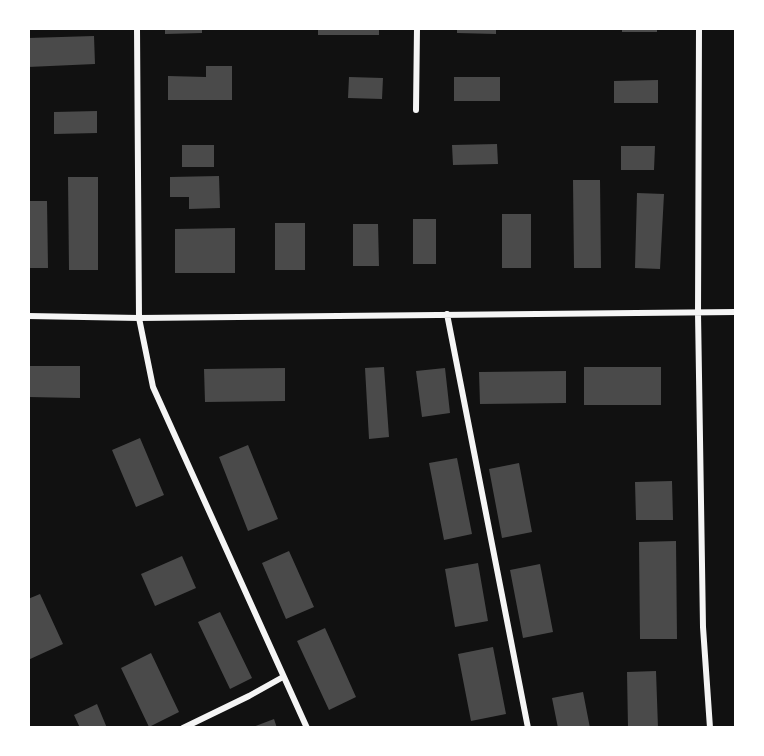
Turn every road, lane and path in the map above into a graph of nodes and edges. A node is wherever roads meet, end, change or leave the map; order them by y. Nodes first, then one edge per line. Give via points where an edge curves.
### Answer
1 (137, 28) edge
2 (417, 28) edge
3 (699, 28) edge
4 (416, 110) dead end
5 (735, 312) edge
6 (698, 313) junction
7 (447, 314) junction
8 (28, 316) edge
9 (139, 318) junction
10 (283, 677) junction
11 (183, 728) edge
12 (307, 728) edge
13 (528, 728) edge
14 (710, 728) edge

1 - 9 street
2 - 4 street
3 - 6 street
5 - 6 street
6 - 7 street
6 - 14 street via 702,627
7 - 9 street
7 - 13 street
8 - 9 street
9 - 10 street via 153,387
10 - 11 street
10 - 12 street

